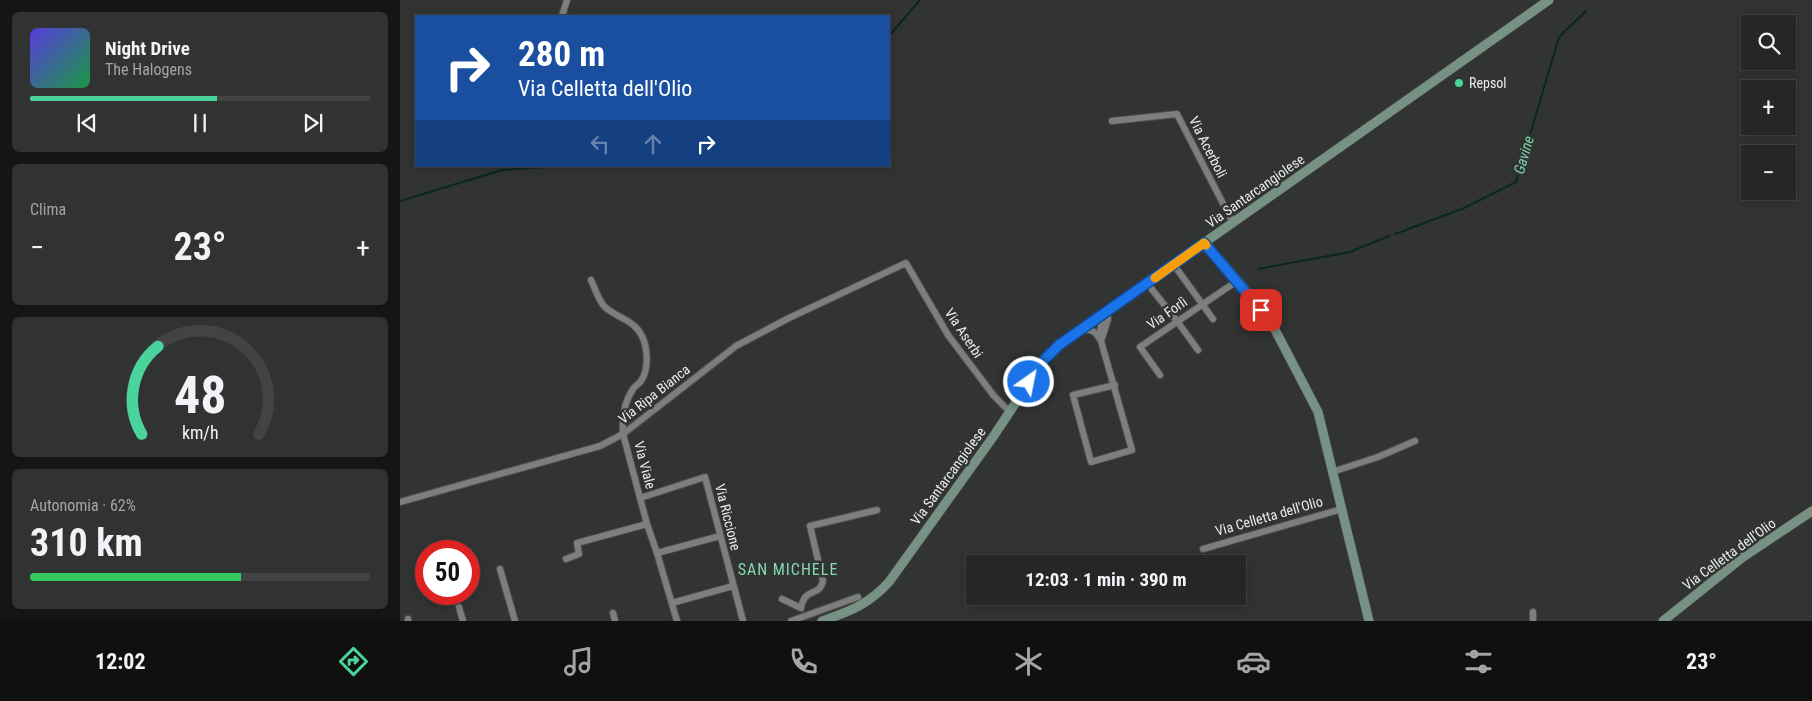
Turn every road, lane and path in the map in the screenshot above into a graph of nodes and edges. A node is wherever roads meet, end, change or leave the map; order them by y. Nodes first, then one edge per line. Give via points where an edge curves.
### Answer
1 (567, 0) edge
2 (1549, 0) edge
3 (562, 15) edge
4 (1112, 121) dead end
5 (1233, 223) junction
6 (1204, 243) junction
7 (906, 263) joint
8 (1174, 265) junction
9 (591, 280) dead end
10 (1237, 281) junction
11 (1147, 283) junction
12 (1202, 303) junction
13 (1104, 314) junction
14 (1213, 319) dead end
15 (1177, 321) junction
16 (1080, 330) junction
17 (1101, 341) junction
18 (1198, 350) dead end
19 (1160, 374) dead end
20 (1115, 385) junction
21 (1010, 412) junction
22 (623, 434) junction
23 (1416, 441) dead end
24 (1332, 472) junction
25 (640, 498) junction
26 (400, 502) edge
27 (1342, 509) junction
28 (877, 510) dead end
29 (1812, 512) edge
30 (647, 524) junction
31 (720, 536) junction
32 (1203, 548) dead end
33 (658, 553) junction
34 (566, 559) dead end
35 (500, 569) dead end
36 (733, 586) junction
37 (858, 597) dead end
38 (782, 599) dead end
39 (672, 603) junction
40 (459, 607) dead end
41 (801, 608) junction
42 (1533, 612) dead end
43 (613, 613) dead end
44 (806, 618) edge
45 (463, 621) edge
46 (515, 621) edge
47 (615, 621) edge
48 (677, 621) edge
49 (743, 621) edge
50 (791, 621) edge
51 (822, 621) edge
52 (1369, 621) edge
53 (1533, 621) edge
54 (1663, 621) edge

1 - 3 street
2 - 5 main road, Via Santarcangiolese
4 - 5 street, Via Acerboli via 1177,114
5 - 6 main road, Via Santarcangiolese
6 - 8 main road, Via Santarcangiolese
6 - 10 main road, Via Celletta dell'Olio
7 - 21 street, Via Aserbi via 948,336
7 - 22 street, Via Ripa Bianca via 736,346
8 - 11 main road, Via Santarcangiolese
8 - 12 street
9 - 22 street, Via Viale via 605,307 632,322 642,336 646,352 646,372 628,401 622,420
10 - 12 street, Via Forlì
10 - 24 main road, Via Celletta dell'Olio via 1271,322 1312,399
11 - 13 main road, Via Santarcangiolese
11 - 15 street
12 - 14 street
12 - 15 street, Via Forlì
13 - 16 main road, Via Santarcangiolese
13 - 17 street
15 - 18 street
15 - 19 street, Via Forlì via 1140,347
16 - 17 street via 1094,331
16 - 21 main road, Via Santarcangiolese via 1044,360
17 - 20 street
20 - 20 street via 1132,450 1090,462 1073,395
21 - 51 main road, Via Santarcangiolese via 877,595 864,604
22 - 25 street, Via Viale
22 - 26 street, Via Ripa Bianca via 600,446
23 - 24 street
24 - 27 main road, Via Celletta dell'Olio
25 - 30 street, Via Viale
25 - 31 street, Via Riccione via 705,477
27 - 32 street, Via Celletta dell'Olio
27 - 52 main road, Via Celletta dell'Olio
28 - 41 street via 810,526 823,581 818,590 803,598
29 - 54 main road, Via Celletta dell'Olio via 1743,557
30 - 33 street, Via Viale
30 - 34 street via 576,543 579,554
31 - 33 street
31 - 36 street, Via Riccione
33 - 39 street, Via Viale
35 - 46 street
36 - 39 street
36 - 49 street, Via Riccione
37 - 44 street
38 - 41 street
39 - 48 street, Via Viale
40 - 45 street
41 - 44 street
42 - 53 street
43 - 47 street
44 - 50 street

